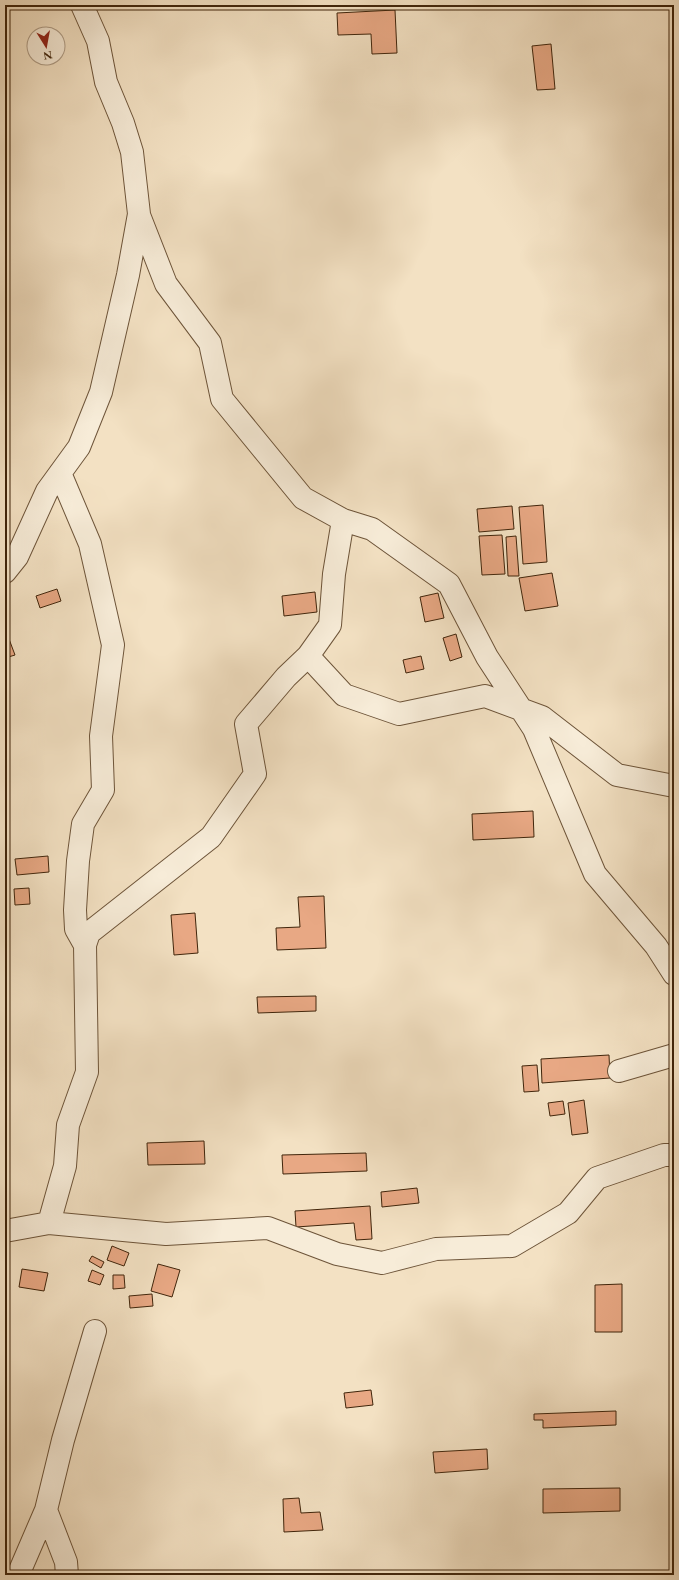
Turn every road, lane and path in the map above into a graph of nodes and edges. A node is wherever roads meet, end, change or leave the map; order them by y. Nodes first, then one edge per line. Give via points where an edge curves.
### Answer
1 (82, 5) edge
2 (139, 214) junction
3 (60, 473) junction
4 (343, 520) junction
5 (5, 572) edge
6 (308, 656) junction
7 (521, 710) junction
8 (674, 786) edge
9 (85, 946) junction
10 (674, 974) edge
11 (674, 1055) edge
12 (619, 1071) dead end
13 (674, 1155) edge
14 (49, 1223) junction
15 (5, 1231) edge
16 (95, 1331) dead end
17 (46, 1510) junction
18 (18, 1575) edge
19 (67, 1575) edge

1 - 2 street via 98,40 106,82 132,152
2 - 3 street via 101,392 79,447
2 - 4 street via 166,284 210,343 222,399 303,498
3 - 5 street via 46,491 17,557
3 - 9 street via 90,544 113,645 101,736 103,790 84,824 78,861 76,929
4 - 6 street via 334,574 330,625
4 - 7 street via 372,529 449,584 487,657
6 - 7 street via 344,695 399,714 485,696
6 - 9 street via 286,677 246,724 255,774 211,837 89,933
7 - 8 street via 542,717 617,775
7 - 10 street via 534,729 595,874 656,946
9 - 14 street via 87,1072 68,1125 65,1166
11 - 12 street
13 - 14 street via 664,1155 597,1178 568,1213 512,1246 436,1249 382,1263 337,1254 268,1228 166,1234
14 - 15 street
16 - 17 street via 63,1440
17 - 18 street
17 - 19 street via 66,1562

